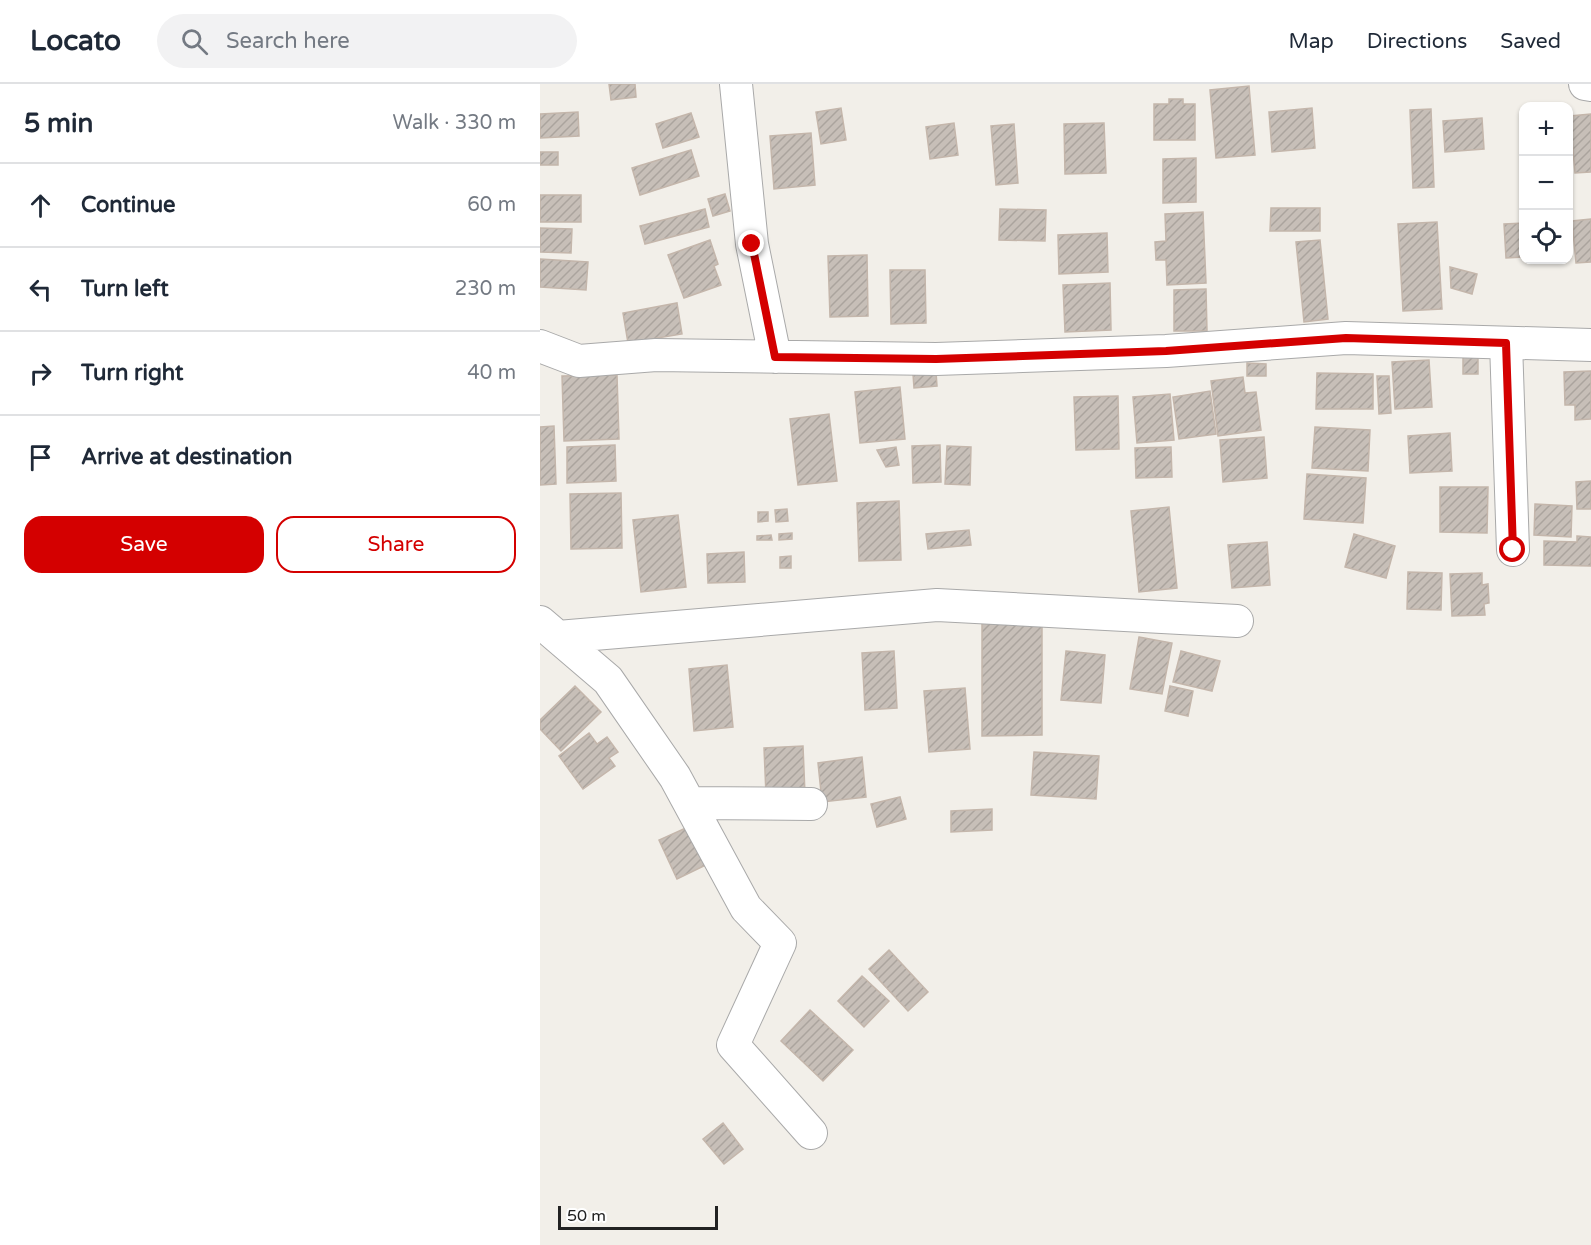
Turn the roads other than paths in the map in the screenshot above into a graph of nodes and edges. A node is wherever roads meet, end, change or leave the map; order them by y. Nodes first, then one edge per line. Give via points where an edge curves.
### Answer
1 (736, 84) edge
2 (1585, 84) edge
3 (1591, 85) edge
4 (1506, 343) junction
5 (1591, 345) edge
6 (540, 346) edge
7 (775, 357) junction
8 (1513, 550) dead end
9 (1237, 621) dead end
10 (549, 629) edge
11 (690, 803) junction
12 (811, 804) dead end
13 (811, 1133) dead end

1 - 7 street via 752,244
2 - 3 street
4 - 5 street
4 - 7 street via 1346,338 1166,351 970,358
4 - 8 street
6 - 7 street via 579,361 656,355
9 - 10 street via 937,605
10 - 11 street via 608,680
11 - 12 street
11 - 13 street via 746,908 780,943 733,1045

